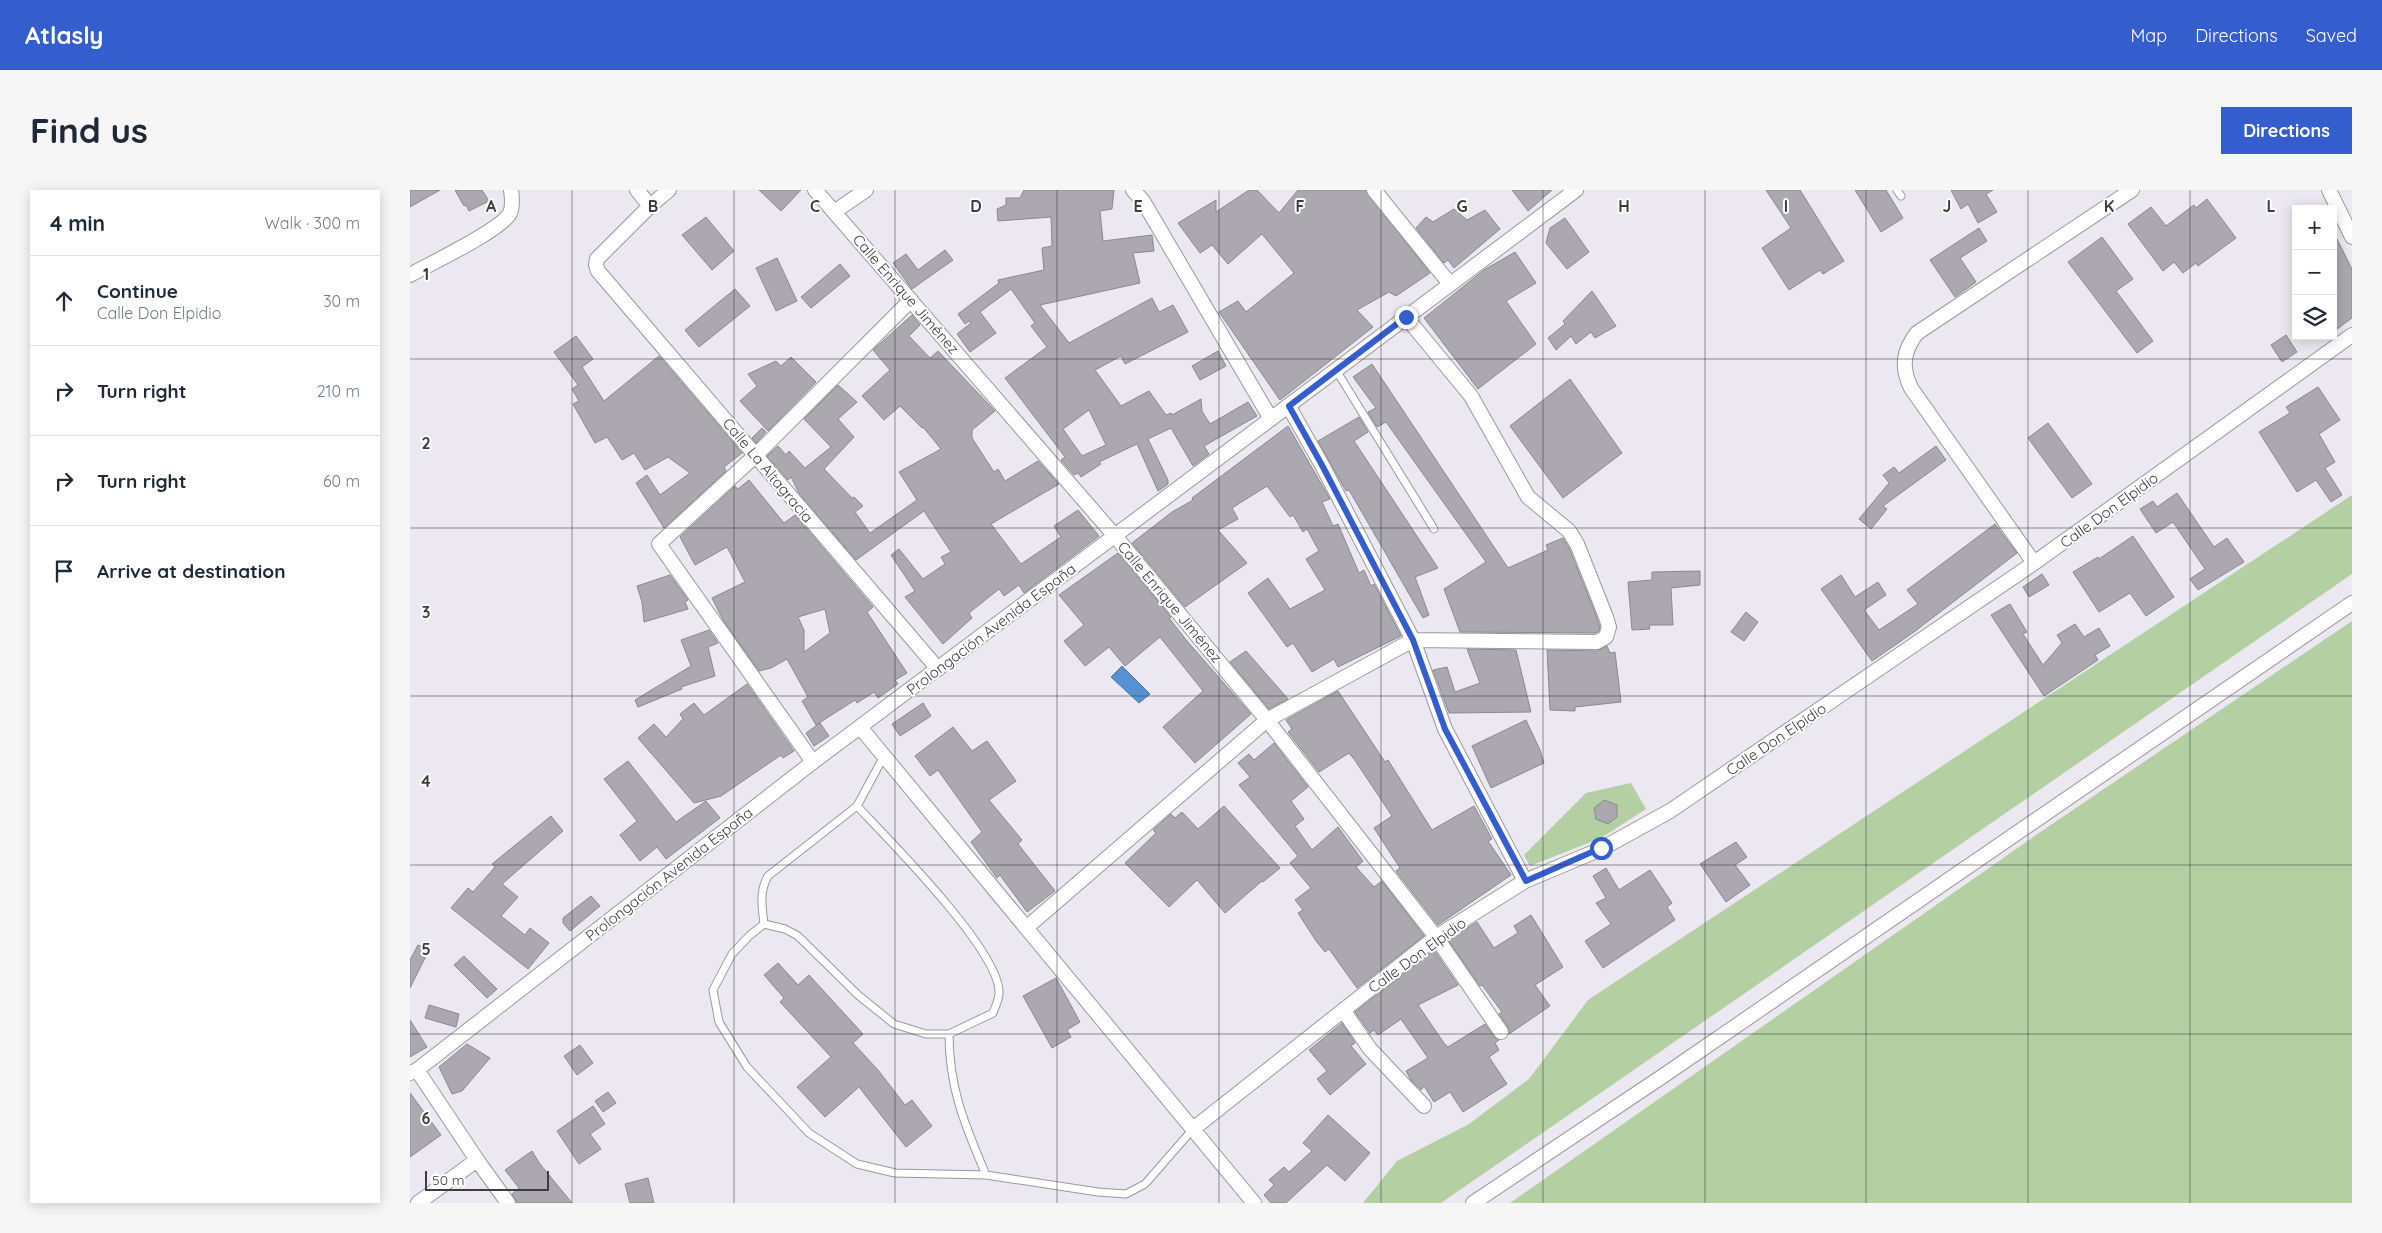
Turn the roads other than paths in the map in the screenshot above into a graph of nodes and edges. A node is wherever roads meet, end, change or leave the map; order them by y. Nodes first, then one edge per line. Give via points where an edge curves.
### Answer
1 (511, 190) edge
2 (637, 190) edge
3 (669, 190) edge
4 (815, 190) edge
5 (866, 190) edge
6 (1133, 190) edge
7 (1374, 190) edge
8 (2132, 190) edge
9 (2329, 190) edge
10 (1569, 192) edge
11 (650, 206) junction
12 (834, 212) junction
13 (2352, 237) edge
14 (410, 275) edge
15 (1450, 284) junction
16 (911, 300) junction
17 (1406, 317) junction
18 (2352, 335) edge
19 (1336, 370) junction
20 (1289, 406) junction
21 (1271, 420) junction
22 (756, 455) junction
23 (1434, 529) dead end
24 (1115, 536) junction
25 (2034, 563) junction
26 (2352, 603) edge
27 (1413, 640) junction
28 (938, 669) junction
29 (1267, 720) junction
30 (860, 727) junction
31 (884, 756) junction
32 (813, 762) junction
33 (857, 806) junction
34 (1526, 881) junction
35 (764, 924) junction
36 (1026, 928) junction
37 (1436, 937) junction
38 (1343, 1010) junction
39 (1501, 1032) dead end
40 (949, 1034) junction
41 (413, 1071) edge
42 (1424, 1106) dead end
43 (1193, 1129) junction
44 (477, 1160) junction
45 (986, 1175) junction
46 (418, 1203) edge
47 (508, 1203) edge
48 (1254, 1203) edge
49 (1473, 1203) edge

1 - 14 street via 510,214 496,227
2 - 11 street
3 - 11 street
4 - 12 street, Calle Enrique Jiménez
5 - 12 street
6 - 21 street via 1143,200
7 - 15 street
8 - 25 street via 1917,333 1905,353 1905,371 1911,388
9 - 13 street
10 - 15 street, Prolongación Avenida España
11 - 22 street, Calle La Altagracia via 597,259 598,271
12 - 16 street, Calle Enrique Jiménez
15 - 17 street, Prolongación Avenida España
16 - 22 street
16 - 24 street, Calle Enrique Jiménez
17 - 19 street, Prolongación Avenida España
17 - 27 street via 1471,396 1528,497 1569,531 1609,627 1606,637 1597,642
18 - 25 street, Calle Don Elpidio
19 - 20 street, Prolongación Avenida España
19 - 23 lane
20 - 21 street, Prolongación Avenida España
20 - 27 street
21 - 24 street, Prolongación Avenida España
22 - 28 street, Calle La Altagracia
22 - 32 street via 659,544
24 - 28 street, Prolongación Avenida España
24 - 29 street, Calle Enrique Jiménez
25 - 34 street, Calle Don Elpidio via 1670,811 1601,848
26 - 49 street via 1671,1071
27 - 29 street
27 - 34 street via 1445,729
28 - 30 street, Prolongación Avenida España
29 - 36 street
29 - 37 street, Calle Enrique Jiménez
30 - 31 street
30 - 32 street, Prolongación Avenida España
31 - 33 lane
31 - 36 street
32 - 41 street, Prolongación Avenida España
33 - 35 lane via 768,876 761,897
33 - 40 lane via 921,874 978,946 995,974 1000,992 993,1013
34 - 37 street, Calle Don Elpidio
35 - 40 lane via 798,936 858,995 894,1024 926,1034
35 - 45 lane via 732,954 713,990 719,1022 747,1067 809,1133 857,1164 895,1173
36 - 43 street
37 - 38 street, Calle Don Elpidio
37 - 39 street, Calle Enrique Jiménez
38 - 42 street via 1370,1049
38 - 43 street, Calle Don Elpidio
40 - 45 lane via 952,1086
41 - 44 street
43 - 45 lane via 1145,1184 1126,1194
43 - 48 street
44 - 46 street
44 - 47 street

